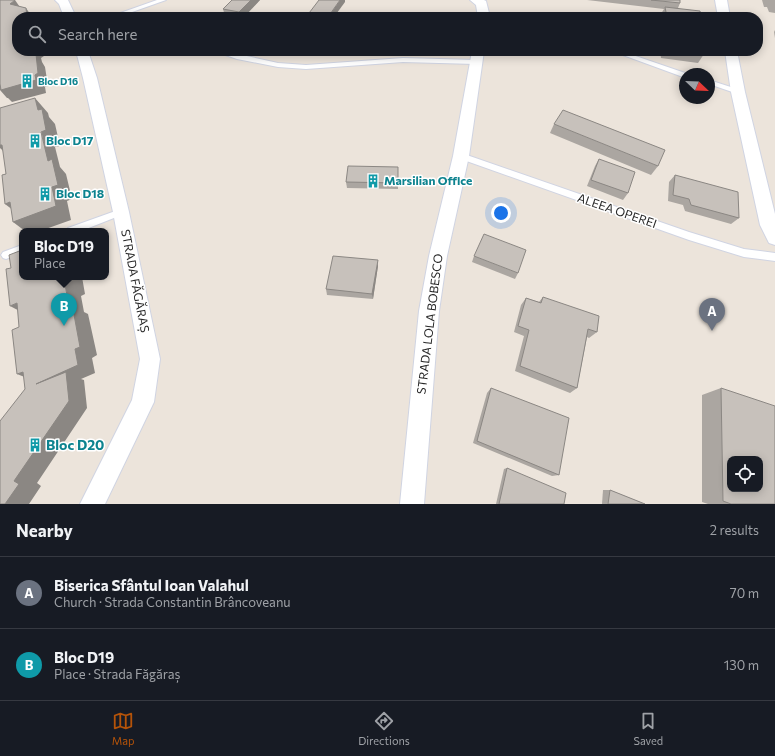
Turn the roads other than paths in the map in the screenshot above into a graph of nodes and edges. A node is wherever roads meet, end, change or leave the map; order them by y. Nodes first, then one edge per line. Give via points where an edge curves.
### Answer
1 (61, 0) edge
2 (163, 0) edge
3 (721, 0) edge
4 (479, 2) edge
5 (68, 12) edge
6 (127, 12) edge
7 (482, 12) edge
8 (723, 12) edge
9 (83, 56) edge
10 (234, 56) edge
11 (477, 56) edge
12 (630, 56) edge
13 (732, 56) edge
14 (679, 73) edge
15 (715, 84) edge
16 (738, 92) junction
17 (461, 156) junction
18 (121, 212) junction
19 (79, 228) edge
20 (775, 238) edge
21 (19, 250) edge
22 (6, 255) dead end
23 (775, 257) edge
24 (92, 504) edge
25 (412, 504) edge

1 - 5 street
2 - 6 lane
3 - 8 street
4 - 7 street
9 - 18 street, STRADA FĂGĂRAȘ
10 - 11 lane via 278,65 306,67
11 - 17 street, STRADA LOLA BOBESCO
12 - 14 lane
13 - 16 street
15 - 16 lane
16 - 20 street via 769,226
17 - 23 lane, ALEEA OPEREI via 689,236 744,253
17 - 25 street, STRADA LOLA BOBESCO via 438,256 429,311
18 - 19 lane
18 - 24 street, STRADA FĂGĂRAȘ via 150,359 143,402
21 - 22 lane

